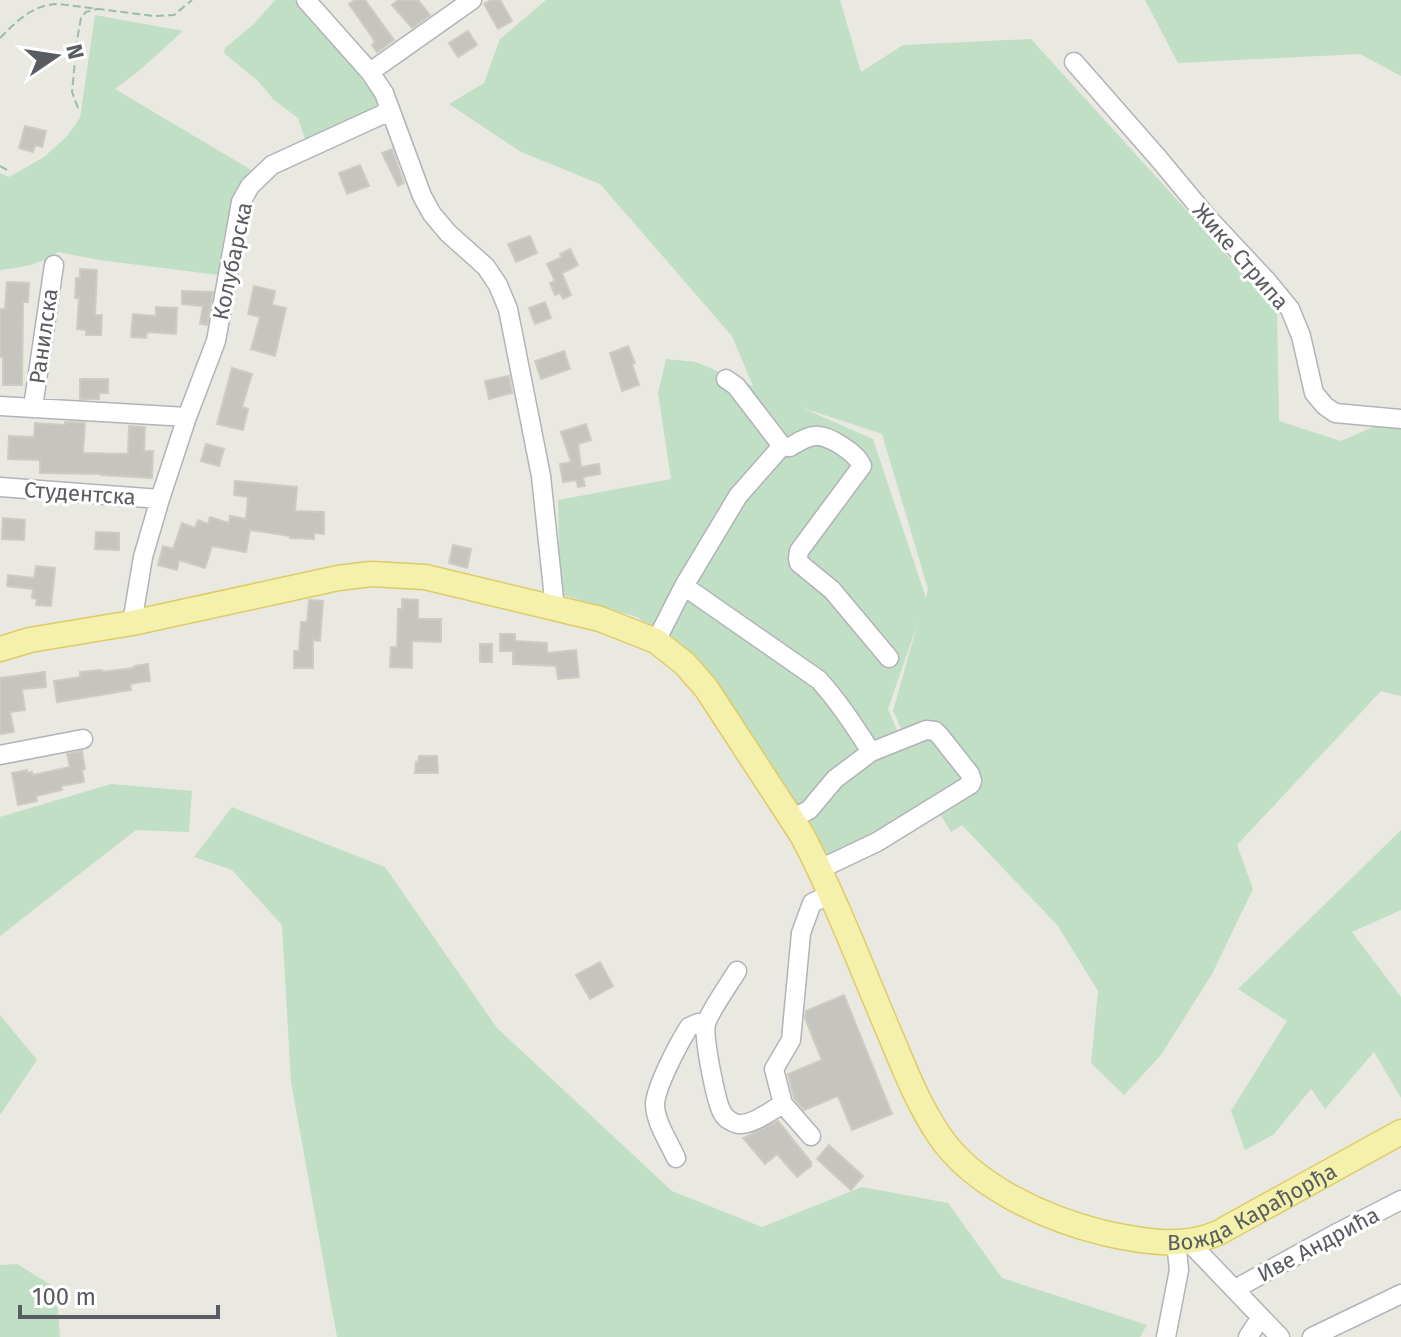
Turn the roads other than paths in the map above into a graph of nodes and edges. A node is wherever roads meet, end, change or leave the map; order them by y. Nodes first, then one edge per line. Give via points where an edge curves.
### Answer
1 (306, 0) edge
2 (472, 0) edge
3 (1074, 62) dead end
4 (370, 72) junction
5 (390, 111) junction
6 (54, 265) dead end
7 (726, 379) dead end
8 (0, 406) edge
9 (33, 407) junction
10 (187, 417) junction
11 (1401, 419) edge
12 (782, 446) junction
13 (0, 487) edge
14 (160, 499) junction
15 (684, 586) junction
16 (555, 608) junction
17 (132, 623) junction
18 (656, 641) junction
19 (0, 649) edge
20 (889, 658) dead end
21 (83, 739) dead end
22 (871, 752) junction
23 (0, 755) edge
24 (791, 819) junction
25 (818, 870) junction
26 (831, 894) junction
27 (737, 971) dead end
28 (706, 1023) junction
29 (783, 1104) junction
30 (1401, 1132) edge
31 (811, 1136) dead end
32 (676, 1158) dead end
33 (1401, 1200) edge
34 (1182, 1242) junction
35 (1235, 1289) junction
36 (1401, 1294) edge
37 (1261, 1317) junction
38 (1166, 1337) edge
39 (1248, 1337) edge
40 (1280, 1337) edge
41 (1312, 1337) edge

1 - 4 street
2 - 4 street
3 - 11 street, Жике Стрипа via 1290,309 1314,393 1325,406 1335,413
4 - 5 street
5 - 10 street, Колубарска via 272,165 250,186 241,202 216,341
5 - 16 street via 432,214 486,267 508,309 541,476
6 - 9 street, Ранилска
7 - 12 street
8 - 9 street
9 - 10 street
10 - 14 street, Колубарска
12 - 15 street via 738,496
12 - 20 street via 815,435 826,437 861,461 798,558
13 - 14 street, Студентска
14 - 17 street, Колубарска
15 - 18 street
15 - 22 street via 819,680
16 - 17 main road, Вожда Карађорђа via 425,577 371,574
16 - 18 main road, Вожда Карађорђа
17 - 19 main road, Вожда Карађорђа
18 - 24 main road, Вожда Карађорђа via 706,688
21 - 23 street
22 - 24 street via 835,779 809,810
22 - 25 street via 929,729 940,736 972,781 877,842
24 - 25 main road, Вожда Карађорђа
25 - 26 main road, Вожда Карађорђа
26 - 29 street via 812,903 801,933 791,1040 774,1069
26 - 34 main road, Вожда Карађорђа via 913,1089 940,1137 965,1164 991,1186 1038,1211 1094,1230
27 - 28 street
28 - 29 street via 723,1115 739,1124
28 - 32 street via 689,1027 659,1085 655,1105
29 - 31 street
30 - 34 main road, Вожда Карађорђа via 1218,1233
33 - 35 street, Иве Андрића
34 - 35 street
34 - 38 street
35 - 37 street
36 - 41 street
37 - 39 street
37 - 40 street

